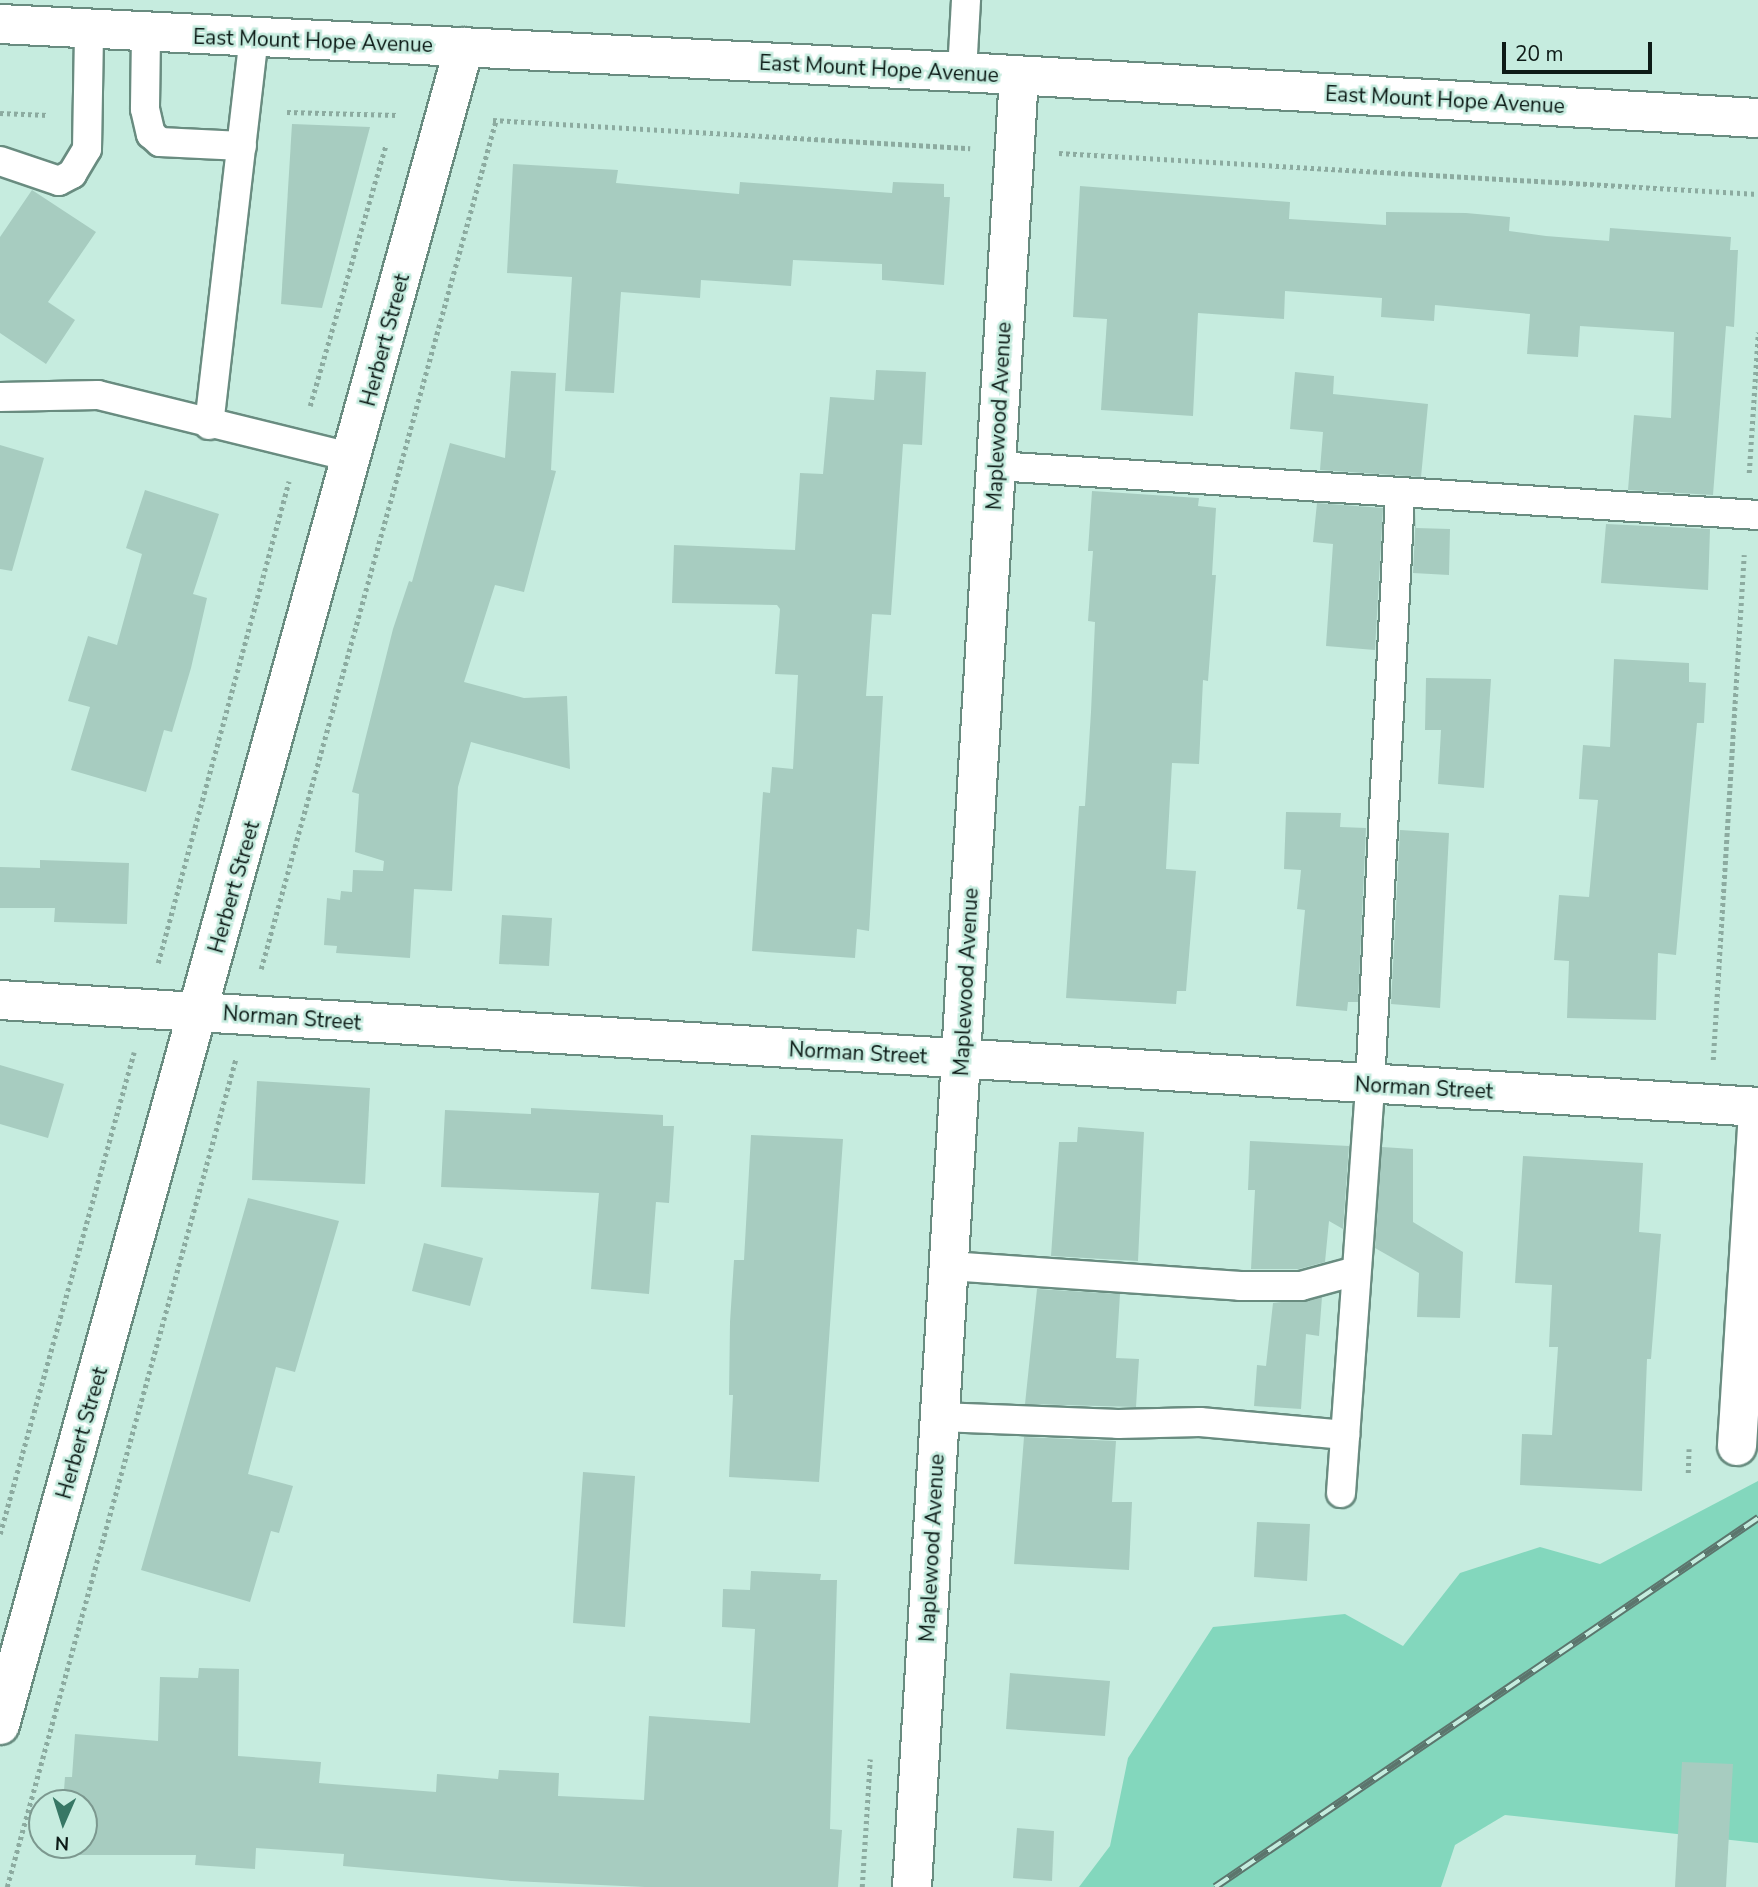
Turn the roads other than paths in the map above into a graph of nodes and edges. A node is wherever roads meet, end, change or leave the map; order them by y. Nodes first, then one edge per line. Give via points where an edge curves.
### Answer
1 (966, 0) edge
2 (0, 24) edge
3 (89, 29) junction
4 (146, 35) junction
5 (254, 37) junction
6 (464, 47) junction
7 (962, 72) junction
8 (1019, 76) junction
9 (1758, 118) edge
10 (242, 146) junction
11 (0, 161) edge
12 (0, 397) edge
13 (209, 425) junction
14 (354, 458) junction
15 (996, 466) junction
16 (1400, 494) junction
17 (1752, 515) edge
18 (0, 1000) edge
19 (199, 1012) junction
20 (962, 1059) junction
21 (1370, 1085) junction
22 (1758, 1107) edge
23 (1758, 1113) edge
24 (949, 1266) junction
25 (1356, 1271) junction
26 (939, 1417) junction
27 (1345, 1435) junction
28 (1737, 1446) dead end
29 (1341, 1493) dead end
30 (0, 1725) edge
31 (912, 1887) edge

1 - 7 lane
2 - 3 street, East Mount Hope Avenue
3 - 4 street, East Mount Hope Avenue
3 - 11 lane via 87,149 72,174 59,181
4 - 5 street, East Mount Hope Avenue
4 - 10 lane via 145,109 151,134 160,142
5 - 6 street, East Mount Hope Avenue
5 - 10 lane
6 - 7 street, East Mount Hope Avenue
6 - 14 street, Herbert Street
7 - 8 street, East Mount Hope Avenue
8 - 9 street, East Mount Hope Avenue
8 - 15 street, Maplewood Avenue
10 - 13 lane
12 - 13 lane via 98,395
13 - 14 lane
14 - 19 street, Herbert Street
15 - 16 lane
15 - 20 street, Maplewood Avenue
16 - 17 lane
16 - 21 lane
18 - 19 street, Norman Street
19 - 20 street, Norman Street
19 - 30 street, Herbert Street
20 - 21 street, Norman Street
20 - 24 street, Maplewood Avenue
21 - 22 street, Norman Street
21 - 25 lane
23 - 28 street
24 - 25 lane via 1240,1286 1301,1286
24 - 26 street, Maplewood Avenue
25 - 27 lane
26 - 27 lane via 1118,1424 1200,1422
26 - 31 street, Maplewood Avenue
27 - 29 lane

